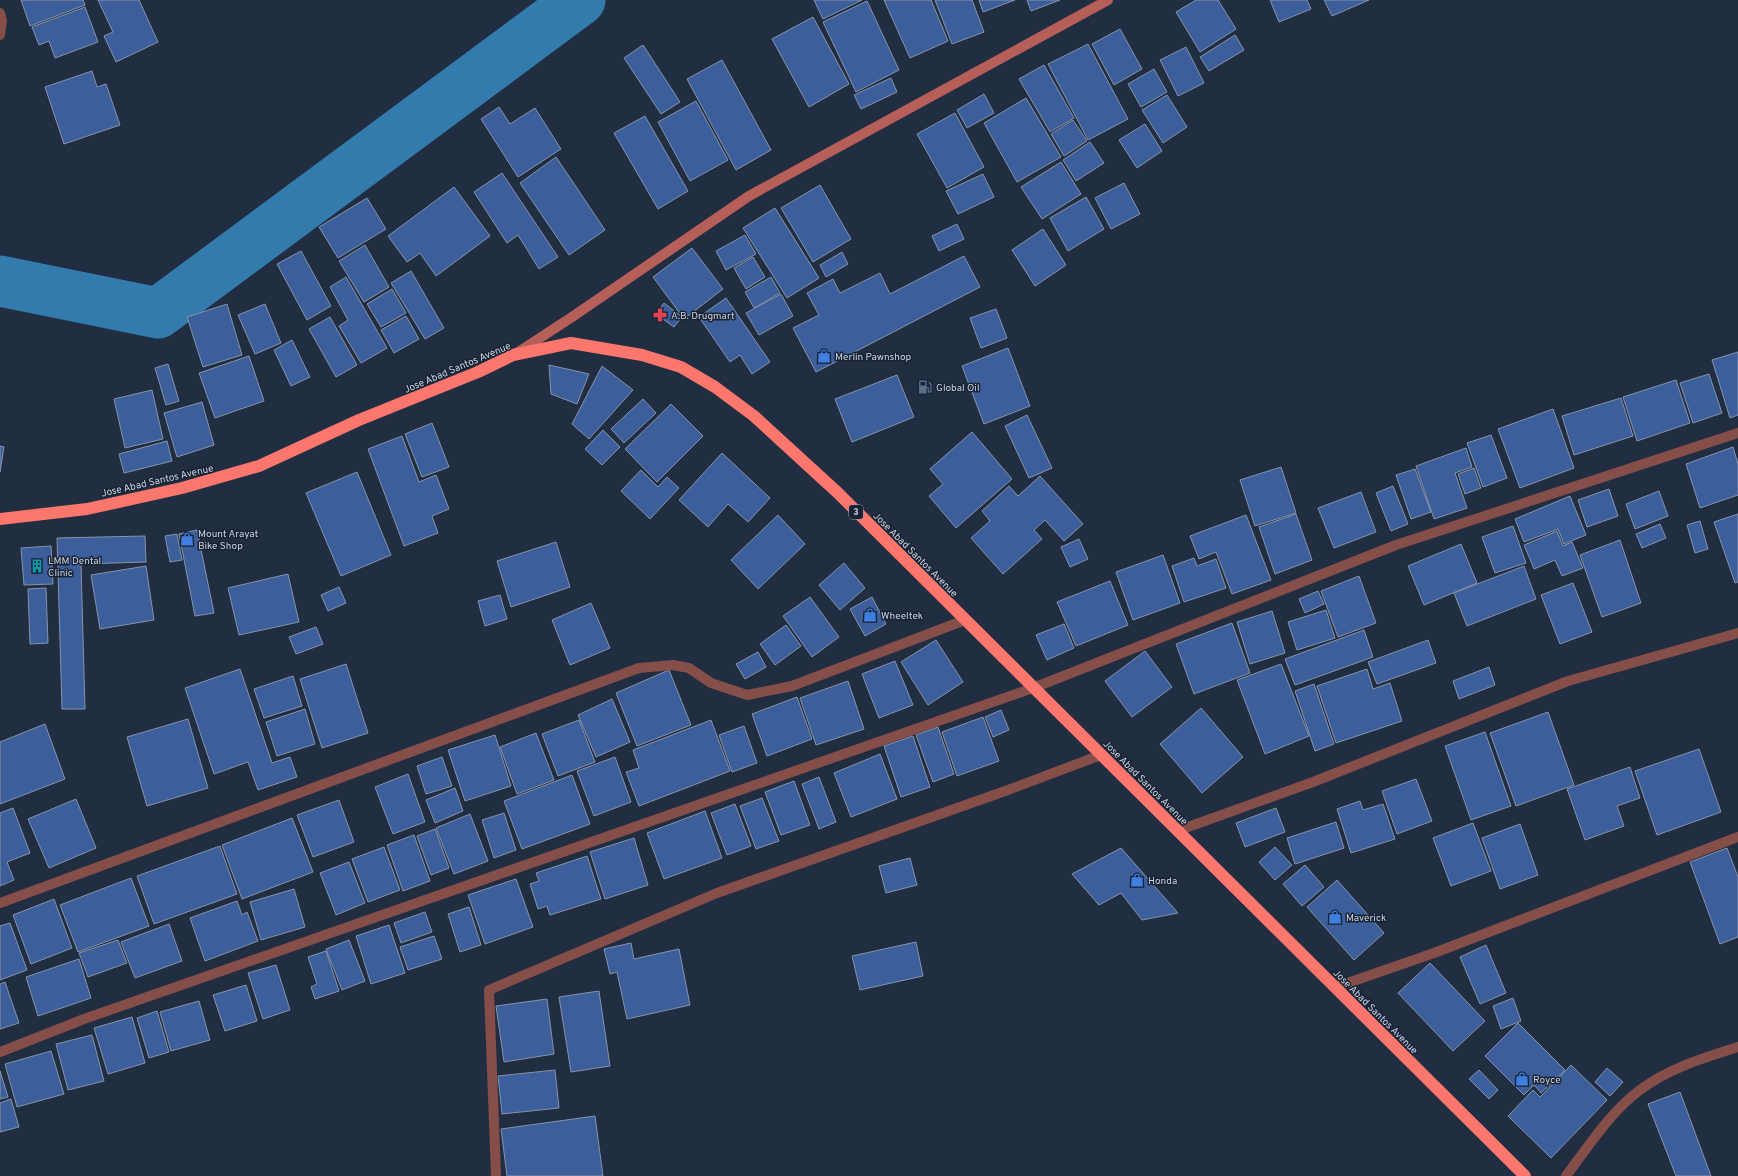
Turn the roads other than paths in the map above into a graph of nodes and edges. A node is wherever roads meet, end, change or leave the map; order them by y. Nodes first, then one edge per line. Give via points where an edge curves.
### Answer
1 (1108, 0) edge
2 (0, 13) edge
3 (0, 35) edge
4 (513, 355) junction
5 (1738, 433) edge
6 (0, 519) edge
7 (965, 620) junction
8 (1738, 633) edge
9 (1033, 688) junction
10 (1101, 755) junction
11 (1177, 831) junction
12 (1738, 837) edge
13 (0, 903) edge
14 (1336, 987) junction
15 (1738, 1047) edge
16 (0, 1052) edge
17 (496, 1176) edge
18 (1525, 1176) edge
19 (1566, 1176) edge

1 - 4 main road via 749,196
2 - 3 street
4 - 6 highway, Jose Abad Santos Avenue / 3 via 478,372 359,420 259,466 182,488 94,507
4 - 7 highway, Jose Abad Santos Avenue / 3 via 571,343 642,355 681,367 715,387 792,449
5 - 9 street via 1396,545
7 - 9 highway, Jose Abad Santos Avenue / 3
7 - 13 street via 792,686 747,695 711,683 689,668 673,665 639,668
8 - 11 street via 1568,682 1313,782
9 - 10 highway, Jose Abad Santos Avenue / 3
9 - 16 street via 84,1019
10 - 11 highway, Jose Abad Santos Avenue / 3
10 - 17 street via 717,893 490,990
11 - 14 highway, Jose Abad Santos Avenue / 3
12 - 14 street via 1434,953
14 - 18 highway, Jose Abad Santos Avenue / 3
15 - 19 street via 1671,1071 1639,1090 1613,1116

